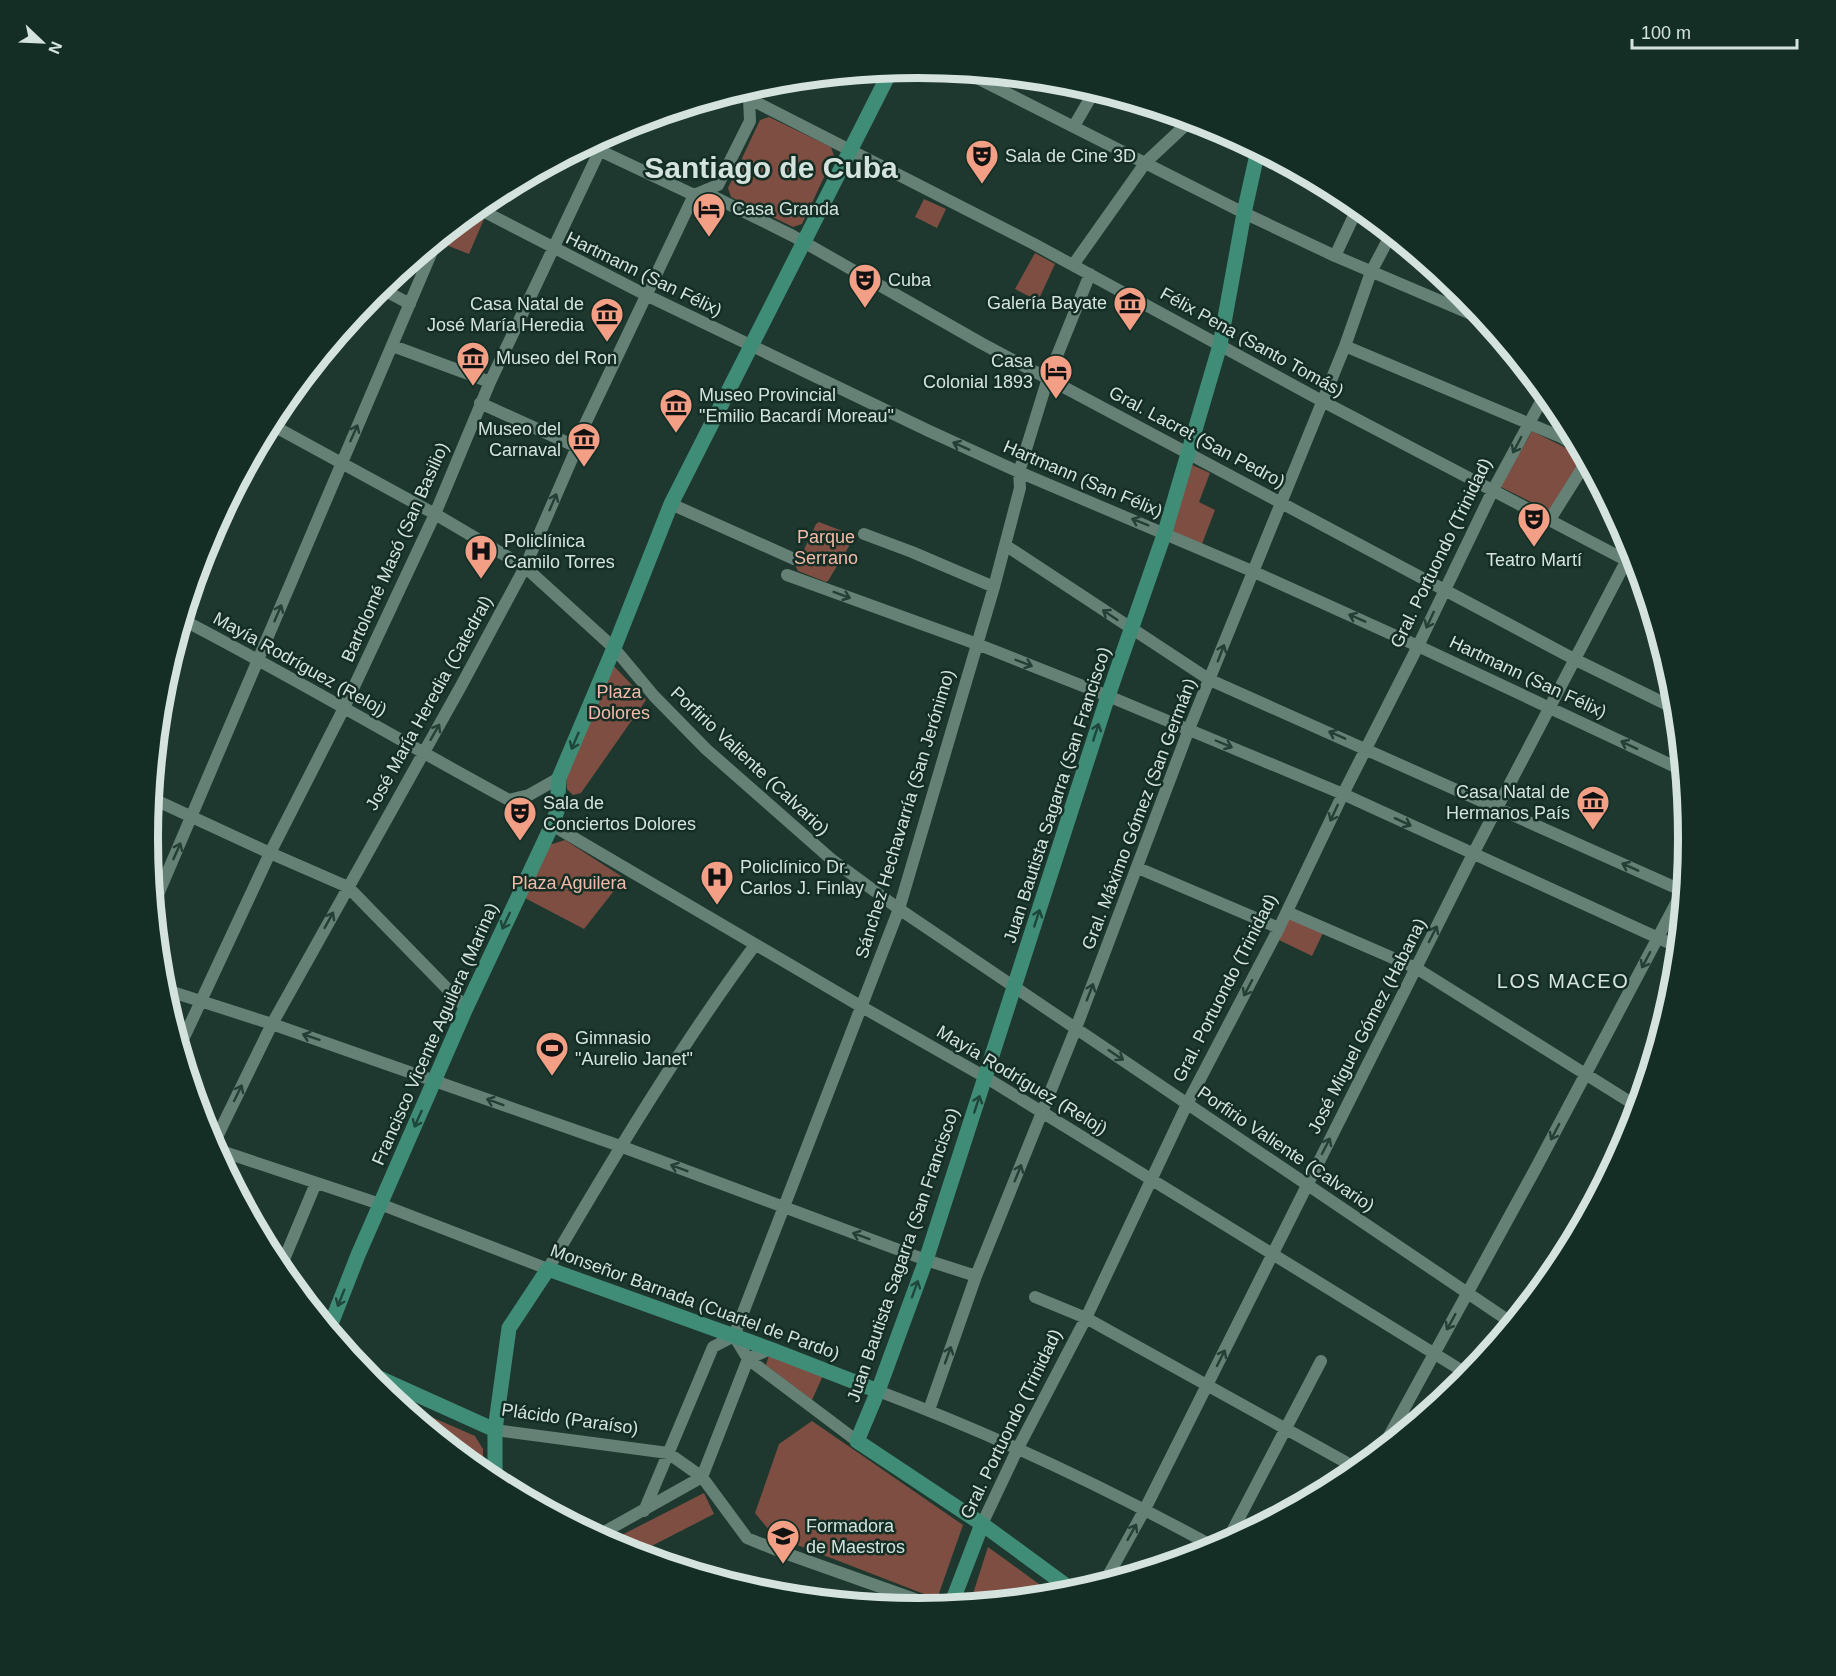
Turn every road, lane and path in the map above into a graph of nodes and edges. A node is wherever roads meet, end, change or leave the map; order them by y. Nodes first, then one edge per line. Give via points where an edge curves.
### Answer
1 (886, 79) edge
2 (985, 82) edge
3 (1090, 98) edge
4 (749, 99) joint
5 (771, 110) junction
6 (750, 121) junction
7 (1074, 126) junction
8 (1184, 126) edge
9 (598, 149) edge
10 (851, 150) junction
11 (592, 151) edge
12 (1256, 157) edge
13 (1146, 162) junction
14 (699, 193) junction
15 (486, 213) edge
16 (1244, 213) junction
17 (1354, 216) edge
18 (1388, 241) edge
19 (803, 243) junction
20 (552, 248) junction
21 (430, 256) edge
22 (1335, 256) junction
23 (1073, 265) junction
24 (1371, 272) junction
25 (1090, 274) junction
26 (389, 293) edge
27 (646, 296) junction
28 (410, 304) junction
29 (1465, 312) edge
30 (1220, 345) junction
31 (393, 346) junction
32 (751, 346) junction
33 (1345, 346) junction
34 (1048, 378) junction
35 (490, 382) junction
36 (1322, 401) junction
37 (1540, 402) edge
38 (480, 403) junction
39 (1529, 423) junction
40 (278, 428) edge
41 (1564, 439) edge
42 (577, 447) junction
43 (1189, 454) junction
44 (341, 462) junction
45 (1582, 469) edge
46 (1019, 472) junction
47 (1493, 490) junction
48 (1281, 502) junction
49 (671, 504) junction
50 (435, 514) junction
51 (1548, 521) junction
52 (1165, 532) junction
53 (864, 534) dead end
54 (1005, 545) junction
55 (1623, 555) edge
56 (794, 559) dead end
57 (525, 567) junction
58 (1628, 567) edge
59 (1252, 571) junction
60 (787, 575) dead end
61 (994, 586) junction
62 (1444, 589) junction
63 (189, 623) edge
64 (1132, 629) junction
65 (977, 645) junction
66 (1418, 645) junction
67 (614, 648) junction
68 (258, 659) junction
69 (1574, 659) junction
70 (1210, 680) junction
71 (1108, 696) junction
72 (1665, 704) edge
73 (344, 708) junction
74 (1549, 708) junction
75 (1189, 729) junction
76 (1366, 748) junction
77 (423, 753) junction
78 (1674, 766) edge
79 (559, 778) junction
80 (1343, 794) junction
81 (159, 802) edge
82 (1498, 808) junction
83 (192, 817) junction
84 (552, 825) junction
85 (270, 853) junction
86 (1473, 854) junction
87 (1138, 868) junction
88 (348, 886) junction
89 (1676, 888) edge
90 (160, 890) edge
91 (1674, 908) edge
92 (899, 909) junction
93 (1287, 912) junction
94 (1280, 928) junction
95 (1659, 937) junction
96 (1670, 943) edge
97 (755, 945) junction
98 (1416, 968) junction
99 (1015, 988) junction
100 (175, 993) edge
101 (200, 1002) junction
102 (862, 1007) junction
103 (466, 1008) junction
104 (272, 1024) junction
105 (1076, 1028) junction
106 (184, 1036) edge
107 (1586, 1073) junction
108 (985, 1077) junction
109 (435, 1080) junction
110 (1630, 1102) edge
111 (1187, 1104) junction
112 (1043, 1112) junction
113 (219, 1136) edge
114 (620, 1146) junction
115 (226, 1151) edge
116 (1151, 1180) junction
117 (316, 1183) junction
118 (1307, 1184) junction
119 (380, 1204) junction
120 (783, 1207) junction
121 (1272, 1255) junction
122 (285, 1258) edge
123 (926, 1260) junction
124 (548, 1269) junction
125 (976, 1276) junction
126 (1467, 1294) junction
127 (1035, 1298) dead end
128 (1086, 1318) junction
129 (1506, 1319) edge
130 (332, 1321) edge
131 (734, 1336) junction
132 (770, 1349) junction
133 (1433, 1354) junction
134 (748, 1359) junction
135 (1321, 1361) dead end
136 (1460, 1370) edge
137 (388, 1382) edge
138 (1207, 1385) junction
139 (878, 1390) junction
140 (929, 1410) junction
141 (1286, 1429) junction
142 (495, 1430) junction
143 (1391, 1433) edge
144 (857, 1441) junction
145 (1018, 1448) junction
146 (668, 1453) junction
147 (1349, 1464) edge
148 (495, 1469) edge
149 (702, 1477) junction
150 (1145, 1509) junction
151 (644, 1511) junction
152 (982, 1524) junction
153 (1233, 1529) edge
154 (607, 1531) edge
155 (1205, 1542) edge
156 (1109, 1573) edge
157 (1063, 1583) edge
158 (954, 1597) edge
159 (911, 1598) edge

1 - 10 main road, Francisco Vicente Aguilera (Marina)
2 - 7 street
3 - 7 street
4 - 5 street, Félix Pena (Santo Tomás)
4 - 6 street, José María Heredia (Catedral)
5 - 6 street via 757,112
5 - 10 street, Félix Pena (Santo Tomás)
6 - 14 street, José María Heredia (Catedral) via 720,183
7 - 13 street
8 - 13 street
9 - 14 street, Gral. Lacret (San Pedro)
10 - 19 main road, Francisco Vicente Aguilera (Marina)
10 - 23 street, Félix Pena (Santo Tomás)
11 - 20 street, Bartolomé Masó (San Basilio)
12 - 16 main road, Juan Bautista Sagarra (San Francisco)
13 - 16 street
13 - 23 street
14 - 19 street, Gral. Lacret (San Pedro)
14 - 27 street, José María Heredia (Catedral)
15 - 20 street, Hartmann (San Félix)
16 - 22 street
16 - 30 main road, Juan Bautista Sagarra (San Francisco)
17 - 22 street
18 - 24 street, Gral. Máximo Gómez (San Germán)
19 - 32 main road, Francisco Vicente Aguilera (Marina)
19 - 34 street, Gral. Lacret (San Pedro)
20 - 27 street, Hartmann (San Félix)
20 - 35 street, Bartolomé Masó (San Basilio)
21 - 28 street
22 - 24 street
23 - 25 street, Félix Pena (Santo Tomás)
24 - 29 street
24 - 33 street, Gral. Máximo Gómez (San Germán)
25 - 30 street, Félix Pena (Santo Tomás)
25 - 34 street, Sánchez Hechavarría (San Jerónimo)
26 - 28 street
27 - 32 street, Hartmann (San Félix)
27 - 42 street, José María Heredia (Catedral)
28 - 31 street
30 - 36 street, Félix Pena (Santo Tomás)
30 - 43 main road, Juan Bautista Sagarra (San Francisco)
31 - 35 street
44 -> 31 street
46 -> 32 street, Hartmann (San Félix)
32 - 49 main road, Francisco Vicente Aguilera (Marina)
33 - 36 street, Gral. Máximo Gómez (San Germán)
33 - 39 street
34 - 43 street, Gral. Lacret (San Pedro)
34 - 46 street, Sánchez Hechavarría (San Jerónimo)
35 - 38 street, Bartolomé Masó (San Basilio)
36 - 47 street, Félix Pena (Santo Tomás)
36 - 48 street, Gral. Máximo Gómez (San Germán)
37 - 39 street, Gral. Portuondo (Trinidad)
38 - 42 street
38 - 50 street, Bartolomé Masó (San Basilio)
39 - 41 street
39 -> 47 street, Gral. Portuondo (Trinidad)
40 - 44 street, Porfirio Valiente (Calvario)
57 -> 42 street, José María Heredia (Catedral)
43 - 48 street, Gral. Lacret (San Pedro)
43 - 52 main road, Juan Bautista Sagarra (San Francisco)
44 - 50 street, Porfirio Valiente (Calvario)
68 -> 44 street
45 - 51 street
52 -> 46 street, Hartmann (San Félix)
46 - 54 street, Sánchez Hechavarría (San Jerónimo) via 1020,488
47 - 51 street, Félix Pena (Santo Tomás)
47 - 62 street, Gral. Portuondo (Trinidad)
48 - 59 street, Gral. Máximo Gómez (San Germán)
48 - 62 street, Gral. Lacret (San Pedro)
49 - 56 street
49 - 67 main road, Francisco Vicente Aguilera (Marina)
50 - 57 street, Porfirio Valiente (Calvario)
50 - 73 street, Bartolomé Masó (San Basilio)
51 - 55 street, Félix Pena (Santo Tomás)
52 - 59 street, Hartmann (San Félix)
52 - 64 main road, Juan Bautista Sagarra (San Francisco)
53 - 61 street
54 - 61 street, Sánchez Hechavarría (San Jerónimo)
64 -> 54 street
57 - 67 street, Porfirio Valiente (Calvario)
77 -> 57 street, José María Heredia (Catedral)
58 - 69 street, José Miguel Gómez (Habana)
66 -> 59 street, Hartmann (San Félix)
70 -> 59 street, Gral. Máximo Gómez (San Germán)
60 -> 65 street
61 - 65 street, Sánchez Hechavarría (San Jerónimo)
62 -> 66 street, Gral. Portuondo (Trinidad)
62 - 69 street, Gral. Lacret (San Pedro)
63 - 68 street, Mayía Rodríguez (Reloj)
64 - 70 street
64 - 71 main road, Juan Bautista Sagarra (San Francisco)
65 -> 71 street
65 - 92 street, Sánchez Hechavarría (San Jerónimo)
66 - 74 street, Hartmann (San Félix)
66 - 76 street, Gral. Portuondo (Trinidad)
67 -> 79 main road, Francisco Vicente Aguilera (Marina)
67 - 92 street, Porfirio Valiente (Calvario) via 706,749 831,859
68 - 73 street, Mayía Rodríguez (Reloj)
68 - 83 street
69 - 72 street, Gral. Lacret (San Pedro)
69 - 74 street, José Miguel Gómez (Habana)
70 - 75 street, Gral. Máximo Gómez (San Germán)
76 -> 70 street
71 - 75 street
99 -> 71 main road, Juan Bautista Sagarra (San Francisco)
73 - 77 street, Mayía Rodríguez (Reloj)
73 - 85 street, Bartolomé Masó (San Basilio)
78 -> 74 street, Hartmann (San Félix)
74 - 82 street, José Miguel Gómez (Habana)
75 -> 80 street
75 - 87 street, Gral. Máximo Gómez (San Germán)
76 - 80 street, Gral. Portuondo (Trinidad)
76 - 82 street
77 - 79 street, Mayía Rodríguez (Reloj) via 510,800 529,795
77 - 88 street, José María Heredia (Catedral)
79 - 84 main road, Francisco Vicente Aguilera (Marina)
80 -> 86 street
80 -> 93 street, Gral. Portuondo (Trinidad)
81 - 83 street
82 - 86 street, José Miguel Gómez (Habana)
89 -> 82 street
83 - 85 street
90 -> 83 street
84 - 97 street, Mayía Rodríguez (Reloj)
84 -> 103 main road, Francisco Vicente Aguilera (Marina)
85 - 88 street
85 - 101 street, Bartolomé Masó (San Basilio)
86 - 95 street
98 -> 86 street, José Miguel Gómez (Habana)
87 - 94 street
105 -> 87 street, Gral. Máximo Gómez (San Germán)
88 - 103 street
104 -> 88 street, José María Heredia (Catedral)
91 - 95 street
92 - 99 street, Porfirio Valiente (Calvario)
92 - 102 street, Sánchez Hechavarría (San Jerónimo)
93 - 94 street, Gral. Portuondo (Trinidad)
93 - 98 street
94 -> 111 street, Gral. Portuondo (Trinidad)
95 - 96 street
95 -> 107 street
97 - 102 street, Mayía Rodríguez (Reloj)
97 - 114 street
98 - 107 street
118 -> 98 street, José Miguel Gómez (Habana)
99 - 105 street, Porfirio Valiente (Calvario)
99 - 108 main road, Juan Bautista Sagarra (San Francisco)
100 - 101 street
101 - 104 street
101 - 106 street, Bartolomé Masó (San Basilio)
102 - 108 street, Mayía Rodríguez (Reloj)
102 - 120 street, Sánchez Hechavarría (San Jerónimo)
103 - 109 main road, Francisco Vicente Aguilera (Marina)
109 -> 104 street
113 -> 104 street, José María Heredia (Catedral)
105 -> 111 street, Porfirio Valiente (Calvario)
105 - 112 street, Gral. Máximo Gómez (San Germán)
107 - 110 street
107 -> 126 street
108 - 112 street, Mayía Rodríguez (Reloj)
123 -> 108 main road, Juan Bautista Sagarra (San Francisco)
114 -> 109 street
109 -> 119 main road, Francisco Vicente Aguilera (Marina)
111 - 116 street, Gral. Portuondo (Trinidad)
111 - 118 street, Porfirio Valiente (Calvario)
112 - 116 street, Mayía Rodríguez (Reloj)
125 -> 112 street, Gral. Máximo Gómez (San Germán)
120 -> 114 street
114 - 124 street
115 - 117 street, Monseñor Barnada (Cuartel de Pardo)
116 - 121 street, Mayía Rodríguez (Reloj)
116 - 128 street, Gral. Portuondo (Trinidad)
117 - 119 street, Monseñor Barnada (Cuartel de Pardo)
117 - 122 street
118 - 121 street, José Miguel Gómez (Habana)
118 - 126 street, Porfirio Valiente (Calvario)
119 - 124 street, Monseñor Barnada (Cuartel de Pardo)
119 -> 130 main road, Francisco Vicente Aguilera (Marina)
123 -> 120 street
120 - 131 street, Sánchez Hechavarría (San Jerónimo)
121 - 133 street, Mayía Rodríguez (Reloj)
138 -> 121 street, José Miguel Gómez (Habana)
123 - 125 street
139 -> 123 main road, Juan Bautista Sagarra (San Francisco)
124 - 131 main road, Monseñor Barnada (Cuartel de Pardo)
124 - 142 main road via 509,1328
140 -> 125 street, Gral. Máximo Gómez (San Germán)
126 - 129 street, Porfirio Valiente (Calvario)
126 -> 133 street
127 - 128 street
128 - 138 street
128 - 145 street, Gral. Portuondo (Trinidad)
131 - 132 main road, Monseñor Barnada (Cuartel de Pardo)
131 - 134 street
131 - 146 street via 712,1347
132 - 134 street
132 - 139 main road, Monseñor Barnada (Cuartel de Pardo)
133 - 136 street, Mayía Rodríguez (Reloj)
133 - 143 street
134 - 144 street
134 - 149 street
135 - 141 street
137 - 142 main road, Plácido (Paraíso)
138 - 141 street
138 - 150 street, José Miguel Gómez (Habana)
139 - 140 street, Monseñor Barnada (Cuartel de Pardo)
139 - 144 main road, Juan Bautista Sagarra (San Francisco)
140 - 145 street, Monseñor Barnada (Cuartel de Pardo)
141 - 147 street
141 - 153 street
142 - 146 street, Plácido (Paraíso)
142 - 148 main road
144 - 152 main road
145 - 150 street, Monseñor Barnada (Cuartel de Pardo)
145 - 152 street, Gral. Portuondo (Trinidad)
146 - 149 street, Plácido (Paraíso)
146 - 151 street
149 - 151 street
149 - 159 street, Plácido (Paraíso) via 747,1538
150 - 155 street, Monseñor Barnada (Cuartel de Pardo)
156 -> 150 street, José Miguel Gómez (Habana)
151 - 154 street
152 - 157 main road
152 - 158 main road, Gral. Portuondo (Trinidad)

